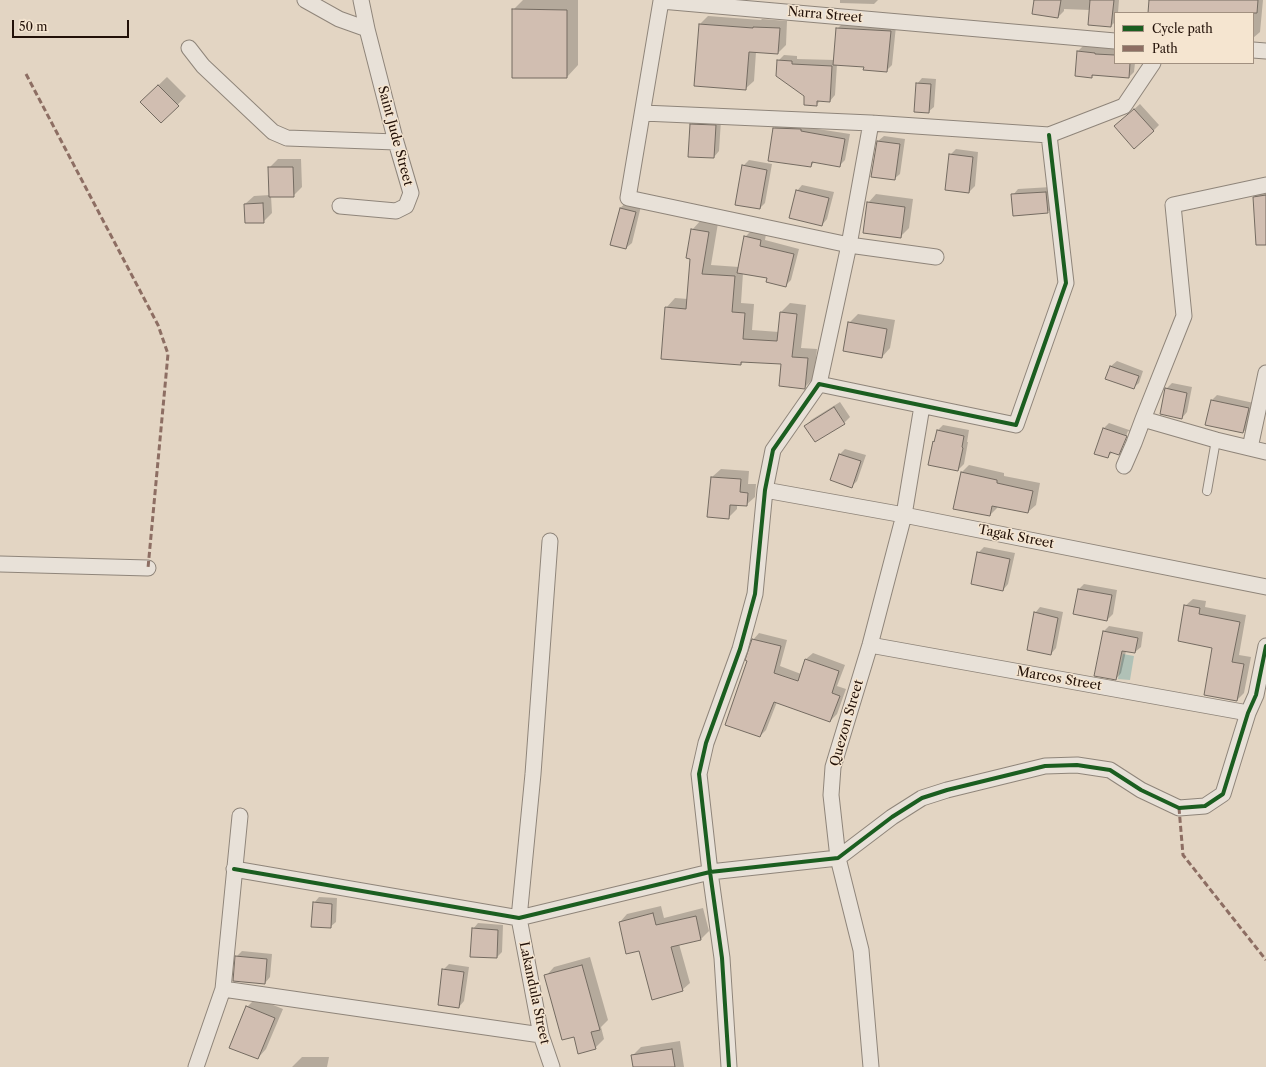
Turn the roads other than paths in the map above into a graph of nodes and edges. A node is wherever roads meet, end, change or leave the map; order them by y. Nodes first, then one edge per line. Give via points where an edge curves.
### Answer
1 (305, 0) edge
2 (361, 0) edge
3 (367, 29) junction
4 (1114, 41) edge
5 (190, 48) dead end
6 (1254, 50) edge
7 (1266, 51) edge
8 (1152, 64) edge
9 (643, 113) junction
10 (871, 123) junction
11 (1049, 135) junction
12 (396, 142) junction
13 (1266, 184) edge
14 (340, 206) dead end
15 (849, 245) junction
16 (936, 257) dead end
17 (1266, 373) edge
18 (819, 384) junction
19 (922, 406) junction
20 (1143, 419) junction
21 (1216, 440) junction
22 (1250, 448) junction
23 (1266, 452) edge
24 (1124, 466) dead end
25 (765, 490) junction
26 (1207, 492) dead end
27 (904, 515) junction
28 (550, 541) dead end
29 (0, 564) edge
30 (148, 568) dead end
31 (1266, 587) edge
32 (870, 645) junction
33 (1266, 646) edge
34 (1248, 713) junction
35 (240, 816) dead end
36 (838, 858) junction
37 (234, 869) junction
38 (710, 872) junction
39 (519, 918) junction
40 (223, 989) junction
41 (542, 1035) junction
42 (196, 1067) edge
43 (552, 1067) edge
44 (729, 1067) edge
45 (871, 1067) edge

1 - 3 street via 339,19
2 - 3 street, Saint Jude Street
3 - 12 street, Saint Jude Street
4 - 9 street, Narra Street via 661,1
5 - 12 street via 203,66 273,132 287,138
6 - 7 street
8 - 11 street via 1124,106
9 - 10 street
9 - 15 street, Narra Street via 628,198
10 - 11 street
10 - 15 street
11 - 19 street via 1066,283 1016,425
12 - 14 street, Saint Jude Street via 411,193 406,206 396,211
13 - 20 street via 1173,205 1184,316
15 - 16 street
15 - 18 street
17 - 22 street
18 - 19 street
18 - 25 street via 774,450
19 - 27 street, Quezon Street
20 - 21 street
20 - 24 street
21 - 22 street
21 - 26 lane
22 - 23 street
25 - 27 street, Tagak Street
25 - 38 street via 755,594 740,649 706,743 699,774
27 - 31 street, Tagak Street
27 - 32 street, Quezon Street
28 - 39 street, Lakandula Street via 533,774
29 - 30 street
32 - 34 street, Marcos Street
32 - 36 street, Quezon Street via 834,767 832,795
33 - 34 street via 1256,695
34 - 36 street via 1223,794 1205,806 1179,808 1141,790 1110,770 1077,765 1045,766 922,798
35 - 37 street
36 - 38 street
36 - 45 street, Quezon Street via 861,950
37 - 39 street
37 - 40 street
38 - 39 street
38 - 44 street via 722,958
39 - 41 street, Lakandula Street
40 - 41 street
40 - 42 street
41 - 43 street, Lakandula Street

